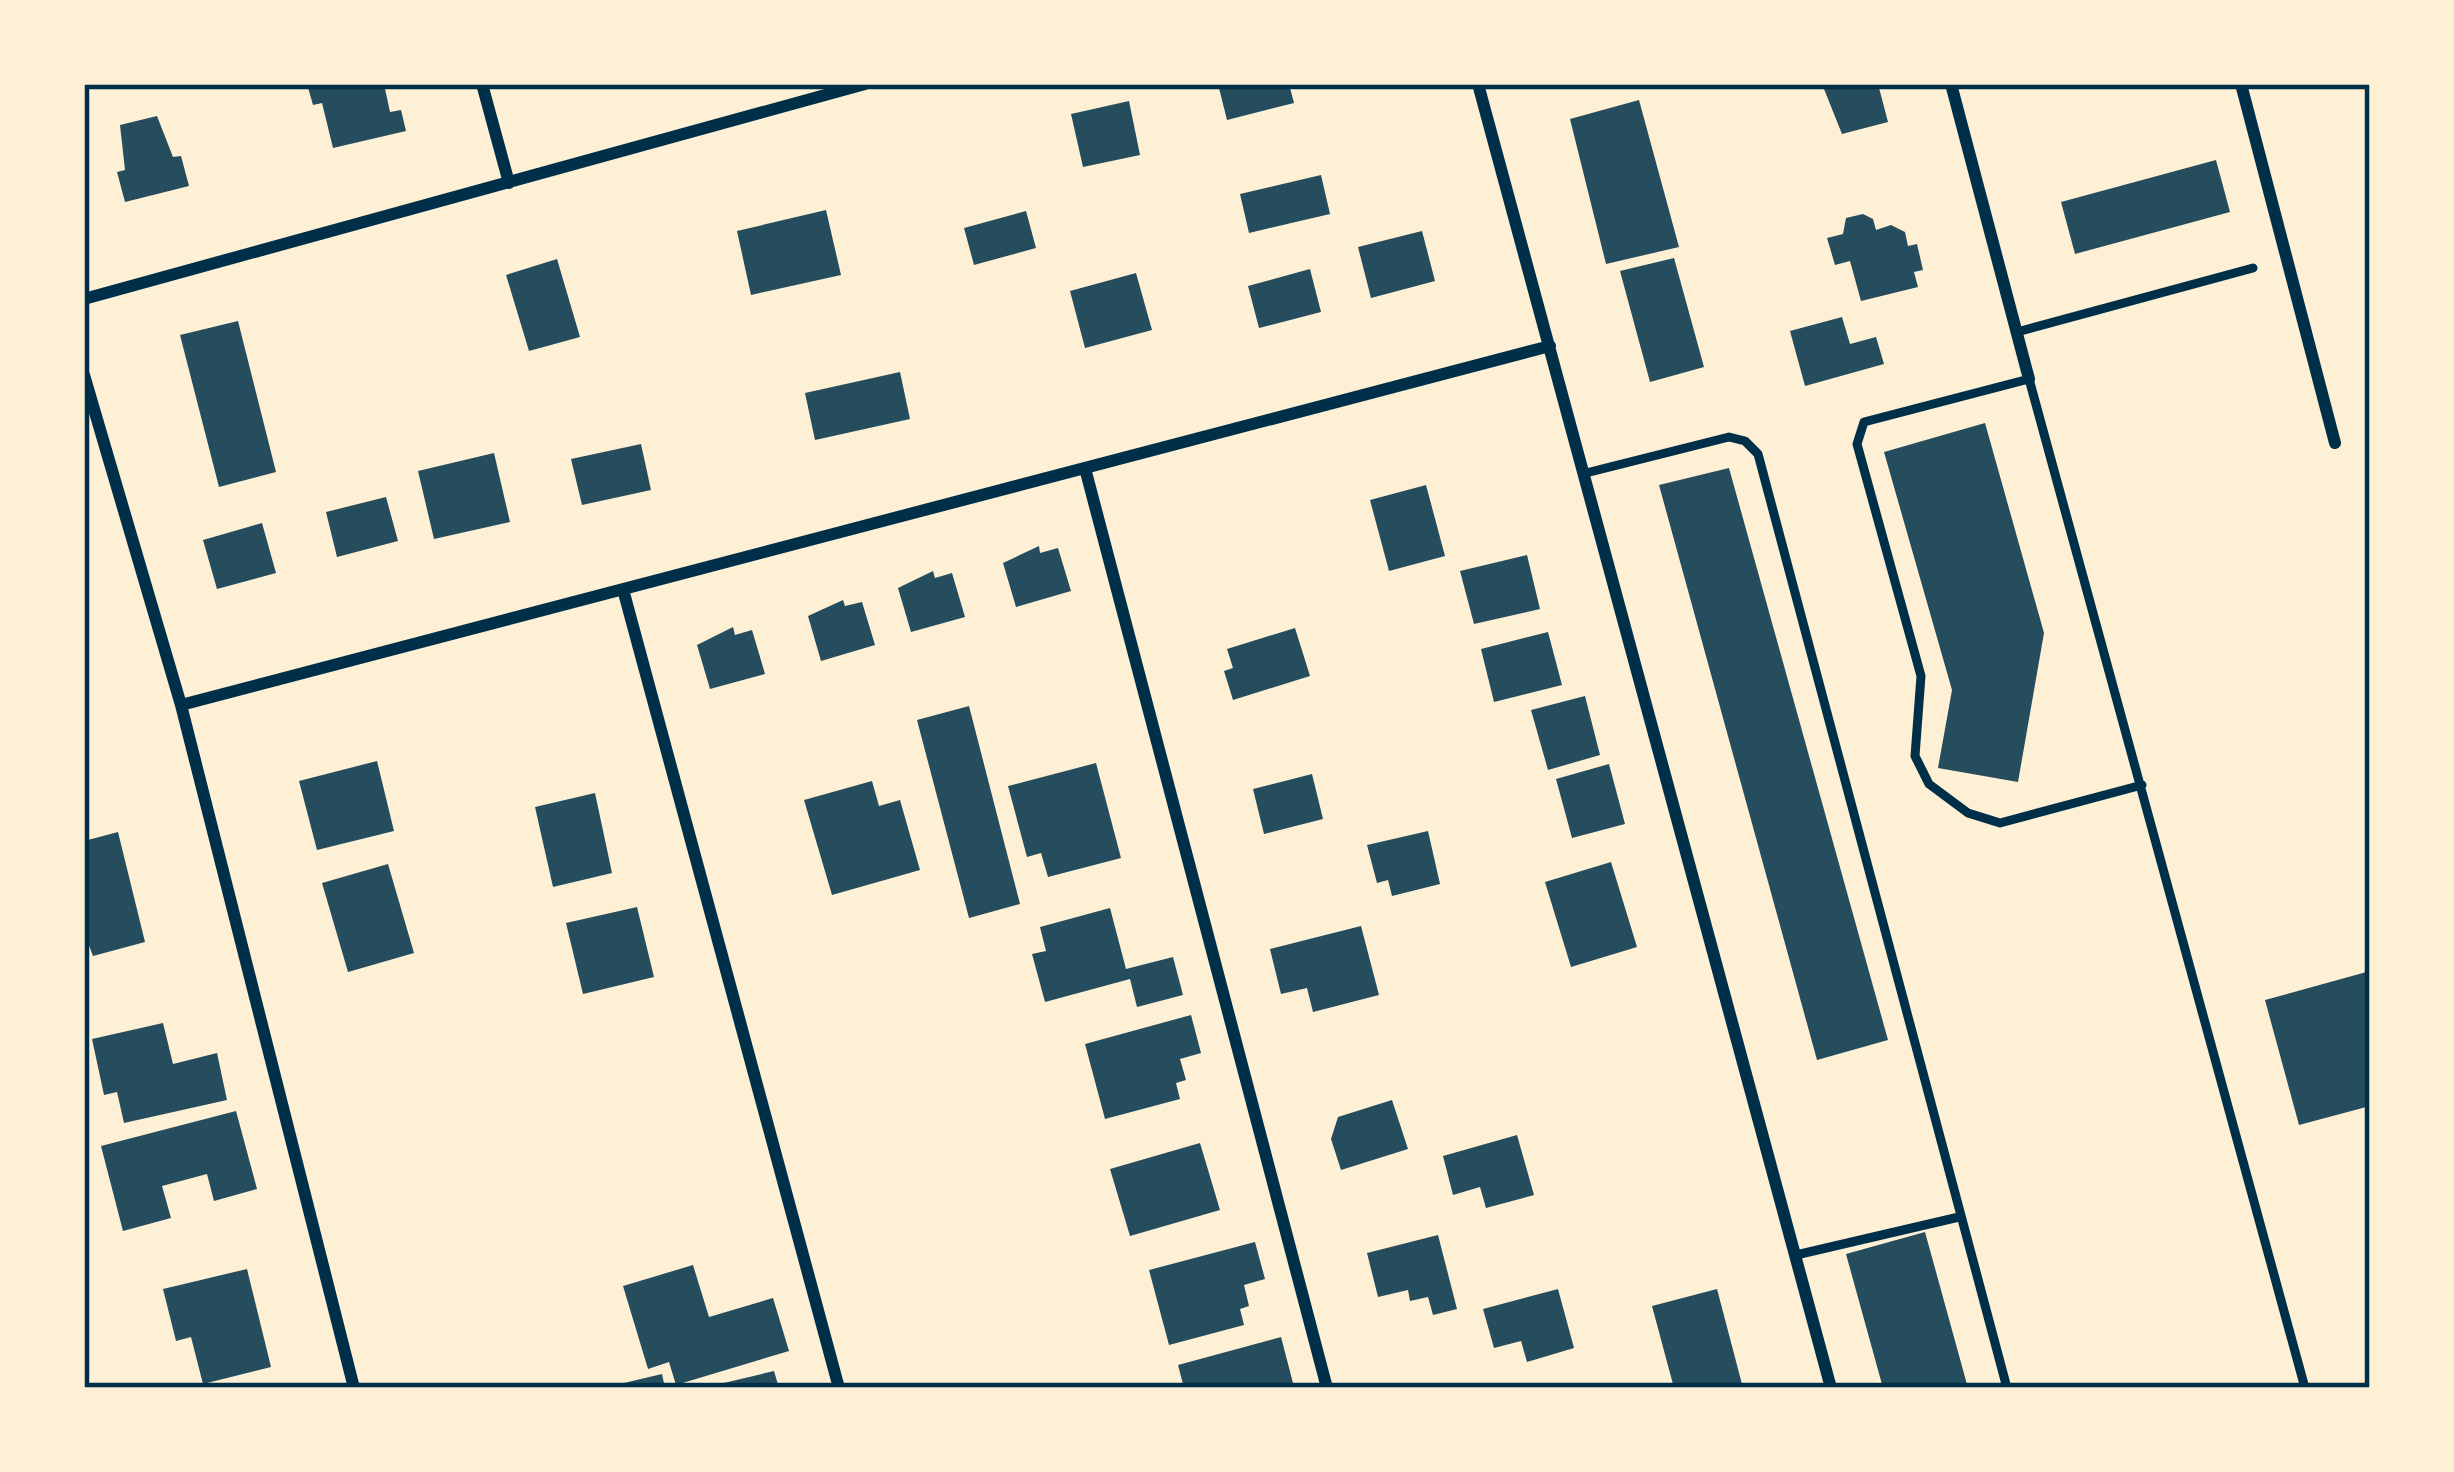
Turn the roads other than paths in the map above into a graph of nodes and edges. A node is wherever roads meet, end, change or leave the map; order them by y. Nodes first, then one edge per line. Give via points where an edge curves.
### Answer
1 (482, 84) edge
2 (865, 84) edge
3 (1478, 84) edge
4 (1951, 84) edge
5 (2241, 84) edge
6 (508, 183) junction
7 (2253, 268) dead end
8 (84, 299) edge
9 (2017, 332) junction
10 (1550, 346) junction
11 (84, 374) edge
12 (2029, 379) junction
13 (2335, 443) dead end
14 (1086, 472) junction
15 (1586, 473) junction
16 (624, 593) junction
17 (181, 705) junction
18 (2142, 785) junction
19 (1959, 1217) junction
20 (1796, 1255) junction
21 (353, 1388) edge
22 (839, 1388) edge
23 (1327, 1388) edge
24 (1832, 1388) edge
25 (2007, 1388) edge
26 (2306, 1388) edge

1 - 6 street
2 - 6 street
3 - 10 street
4 - 9 street
5 - 13 street
6 - 8 street
7 - 9 lane
9 - 12 street
10 - 14 street
10 - 15 street
11 - 17 street
12 - 18 lane
12 - 18 lane via 1875,417 1858,431 1921,676 1915,756 1929,784 1968,813 2000,823
14 - 16 street
14 - 23 street
15 - 19 lane via 1729,436 1758,454
15 - 20 street
16 - 17 street
16 - 22 street
17 - 21 street
18 - 26 lane
19 - 20 lane
19 - 25 lane
20 - 24 street

